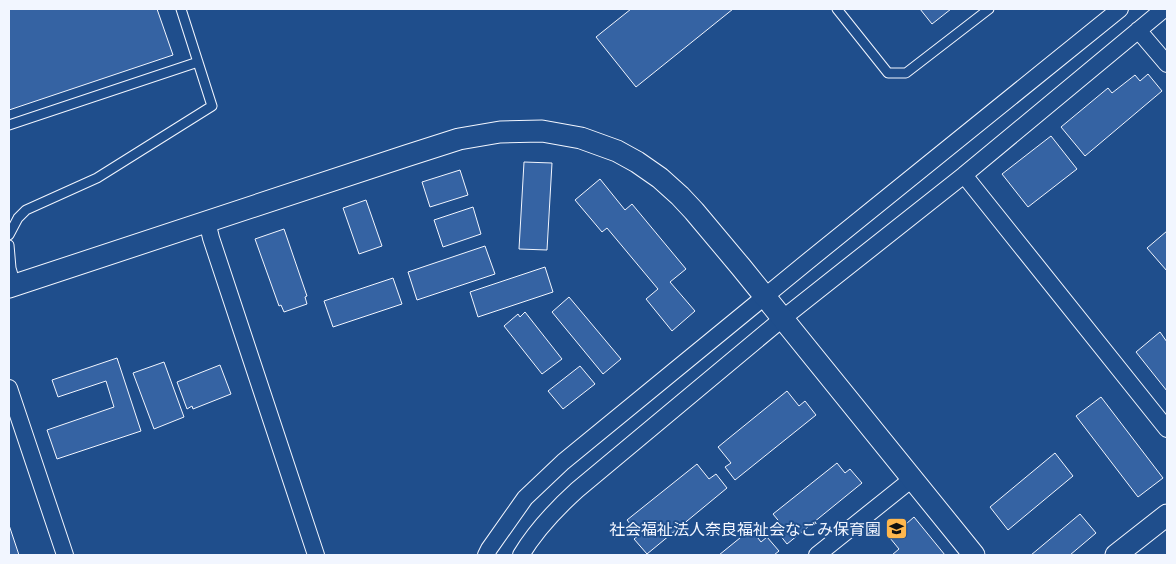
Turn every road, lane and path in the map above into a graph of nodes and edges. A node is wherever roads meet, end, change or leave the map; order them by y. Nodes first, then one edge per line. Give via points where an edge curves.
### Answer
1 (181, 9) edge
2 (837, 9) edge
3 (989, 9) edge
4 (1120, 9) edge
5 (1164, 9) edge
6 (1138, 30) junction
7 (198, 62) junction
8 (1167, 64) edge
9 (9, 125) edge
10 (964, 175) junction
11 (206, 221) junction
12 (9, 235) edge
13 (9, 245) edge
14 (12, 286) edge
15 (764, 297) junction
16 (782, 319) junction
17 (9, 388) edge
18 (1167, 429) edge
19 (912, 478) junction
20 (1167, 515) edge
21 (64, 555) edge
22 (316, 555) edge
23 (486, 555) edge
24 (521, 555) edge
25 (817, 555) edge
26 (974, 555) edge
27 (1116, 555) edge

1 - 7 lane
2 - 3 lane via 888,73 906,73
4 - 15 street
5 - 6 street
6 - 8 street
6 - 10 street
7 - 9 lane
7 - 12 lane via 212,106 97,178 26,210
10 - 16 street
10 - 18 street
11 - 14 street
11 - 15 street via 460,139 500,132 542,131 581,138 617,151 660,178 694,211
11 - 22 street
13 - 14 lane
15 - 16 street
15 - 23 street via 563,462 525,498
16 - 19 street
16 - 24 street via 558,507
17 - 21 street
19 - 25 street
19 - 26 street
20 - 27 street

